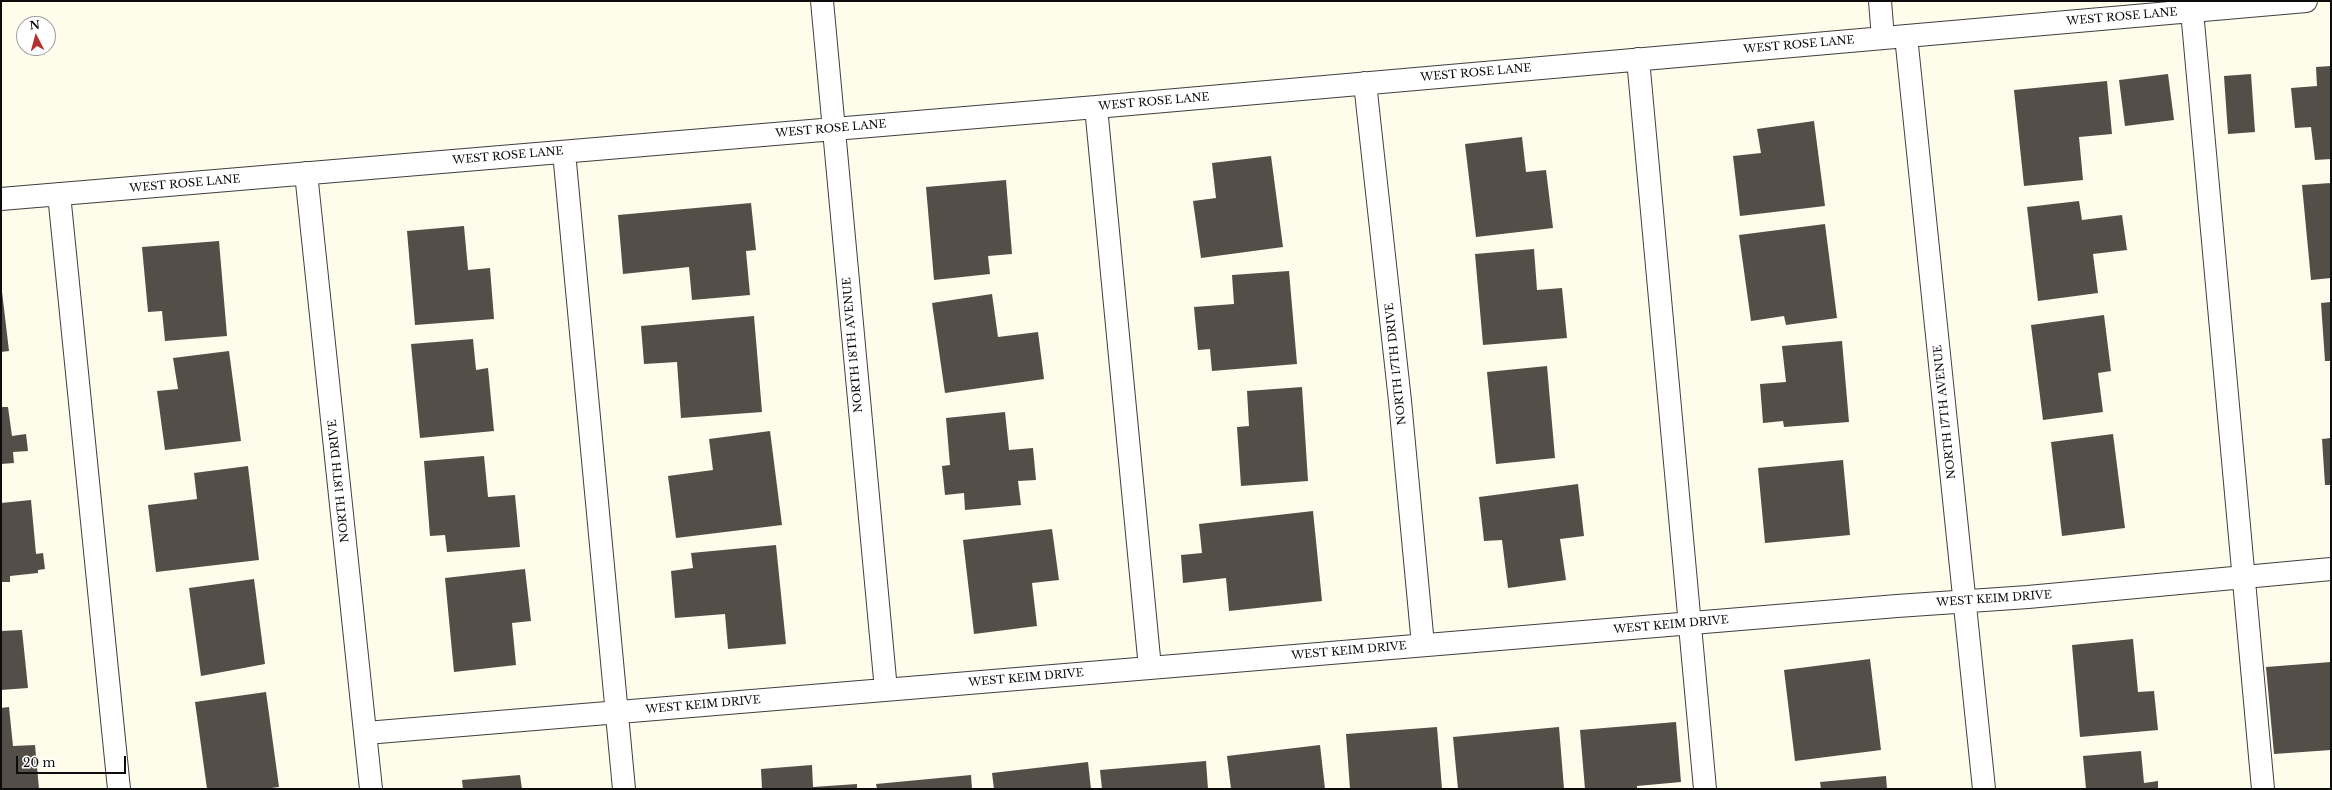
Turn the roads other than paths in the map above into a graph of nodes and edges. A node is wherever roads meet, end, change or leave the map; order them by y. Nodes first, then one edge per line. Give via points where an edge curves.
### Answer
1 (822, 1) edge
2 (1880, 1) edge
3 (2306, 1) edge
4 (2116, 9) edge
5 (2192, 11) junction
6 (1906, 36) junction
7 (1884, 38) junction
8 (1638, 59) junction
9 (1366, 83) junction
10 (1096, 107) junction
11 (833, 129) junction
12 (564, 152) junction
13 (306, 173) junction
14 (59, 194) junction
15 (1, 199) edge
16 (2331, 569) edge
17 (2245, 576) junction
18 (1965, 602) junction
19 (1691, 623) junction
20 (1423, 645) junction
21 (1150, 668) junction
22 (886, 690) junction
23 (618, 712) junction
24 (366, 733) junction
25 (119, 789) edge
26 (372, 789) edge
27 (624, 789) edge
28 (1706, 789) edge
29 (1984, 789) edge
30 (2263, 789) edge

1 - 11 street, NORTH 18TH AVENUE
2 - 7 street
3 - 5 street, WEST ROSE LANE
4 - 5 street, WEST ROSE LANE
4 - 6 street, WEST ROSE LANE
5 - 17 street
6 - 7 street, WEST ROSE LANE
6 - 18 street, NORTH 17TH AVENUE
7 - 8 street, WEST ROSE LANE
8 - 9 street, WEST ROSE LANE
8 - 19 street
9 - 10 street, WEST ROSE LANE
9 - 20 street, NORTH 17TH DRIVE
10 - 11 street, WEST ROSE LANE
10 - 21 street
11 - 12 street, WEST ROSE LANE
11 - 22 street, NORTH 18TH AVENUE
12 - 13 street, WEST ROSE LANE
12 - 23 street
13 - 14 street, WEST ROSE LANE
13 - 24 street, NORTH 18TH DRIVE
14 - 15 street, WEST ROSE LANE
14 - 25 street
16 - 17 street, WEST KEIM DRIVE
17 - 18 street, WEST KEIM DRIVE
17 - 30 street
18 - 19 street, WEST KEIM DRIVE
18 - 29 street, NORTH 17TH AVENUE
19 - 20 street, WEST KEIM DRIVE
19 - 28 street
20 - 21 street, WEST KEIM DRIVE
21 - 22 street, WEST KEIM DRIVE
22 - 23 street, WEST KEIM DRIVE
23 - 24 street, WEST KEIM DRIVE
23 - 27 street
24 - 26 street, NORTH 18TH DRIVE

